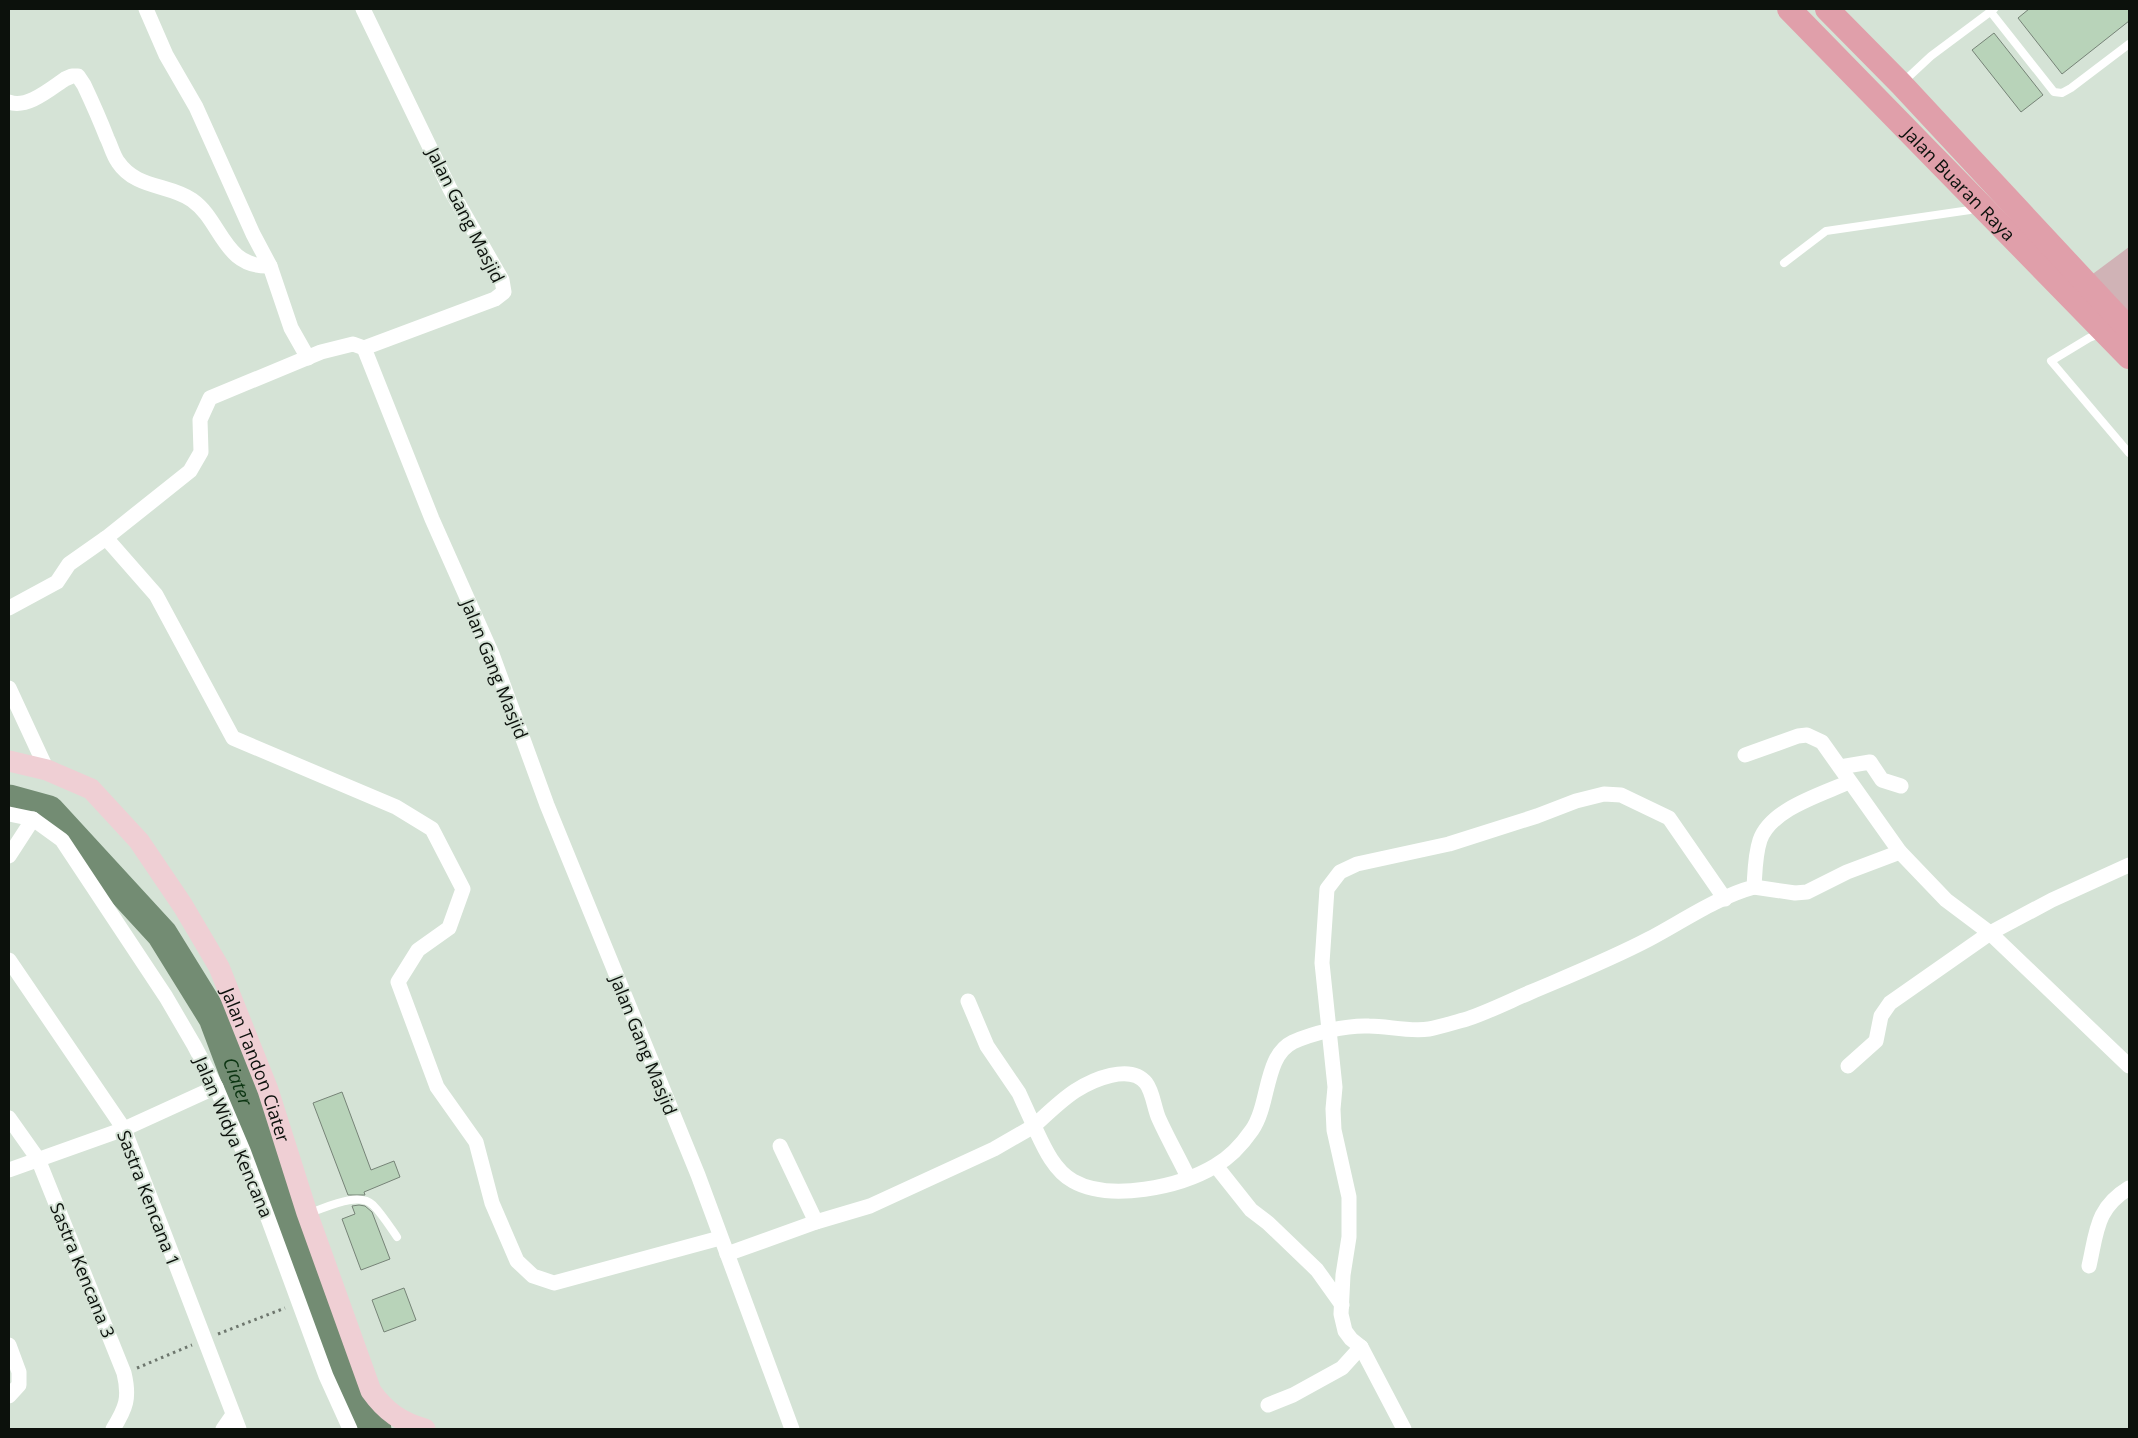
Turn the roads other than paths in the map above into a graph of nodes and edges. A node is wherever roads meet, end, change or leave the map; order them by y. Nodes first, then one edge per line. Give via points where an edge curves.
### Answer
1 (146, 9) edge
2 (363, 9) edge
3 (1789, 9) edge
4 (1827, 9) edge
5 (1992, 10) edge
6 (2129, 44) edge
7 (1901, 84) junction
8 (9, 102) edge
9 (1978, 203) junction
10 (1784, 263) dead end
11 (270, 266) junction
12 (2116, 330) edge
13 (364, 348) junction
14 (2129, 357) edge
15 (308, 358) junction
16 (2129, 453) edge
17 (106, 538) junction
18 (9, 608) edge
19 (9, 688) edge
20 (1745, 755) dead end
21 (9, 761) edge
22 (1840, 766) junction
23 (47, 770) junction
24 (1849, 782) junction
25 (1900, 786) dead end
26 (9, 814) edge
27 (33, 819) junction
28 (1900, 852) junction
29 (9, 856) edge
30 (2129, 865) edge
31 (1754, 887) junction
32 (1725, 899) junction
33 (1990, 933) junction
34 (9, 960) edge
35 (968, 1001) dead end
36 (1328, 1031) junction
37 (1848, 1066) dead end
38 (2129, 1066) edge
39 (216, 1087) junction
40 (9, 1118) edge
41 (1034, 1126) junction
42 (124, 1129) junction
43 (780, 1146) dead end
44 (38, 1159) junction
45 (1216, 1166) junction
46 (9, 1170) edge
47 (1188, 1177) junction
48 (2129, 1188) edge
49 (307, 1214) junction
50 (816, 1222) junction
51 (397, 1237) dead end
52 (720, 1238) junction
53 (727, 1254) junction
54 (2089, 1266) dead end
55 (1342, 1305) junction
56 (1356, 1343) junction
57 (9, 1345) edge
58 (9, 1396) edge
59 (1268, 1405) dead end
60 (235, 1423) edge
61 (346, 1428) edge
62 (113, 1429) edge
63 (223, 1429) edge
64 (425, 1429) edge
65 (792, 1429) edge
66 (1404, 1429) edge

1 - 11 street
2 - 13 street, Jalan Gang Masjid via 450,189 505,289 495,299
3 - 9 main road, Jalan Buaran Raya
4 - 7 main road, Jalan Buaran Raya
5 - 6 lane via 2054,92 2062,93 2071,88
5 - 7 lane via 1930,56
7 - 12 main road, Jalan Buaran Raya
8 - 11 street via 16,105 24,103 65,79 78,76 119,164 144,183 193,201 238,258 255,265
9 - 10 lane via 1970,210 1826,231
9 - 12 main road, Jalan Buaran Raya
11 - 15 street via 291,328
12 - 14 main road, Jalan Buaran Raya
12 - 16 lane via 2089,338 2051,360
13 - 15 street via 343,345
13 - 52 street, Jalan Gang Masjid via 432,519 492,654 547,805 698,1175
15 - 17 street via 210,398 200,420 201,452 190,471
17 - 18 street via 69,564 57,582
17 - 52 street via 156,594 233,738 396,807 432,829 463,889 449,928 418,950 398,982 437,1087 476,1142 492,1203 517,1261 533,1276 554,1283
19 - 23 street
20 - 22 street via 1807,735 1822,742
21 - 23 street, Jalan Tandon Ciater
22 - 24 street
22 - 25 street via 1870,762 1882,780
23 - 49 street, Jalan Tandon Ciater via 91,789 117,815 139,841 201,936 219,967 268,1090
24 - 28 street
24 - 31 street via 1778,814 1760,840
26 - 27 street, Jalan Widya Kencana
27 - 29 street
27 - 39 street, Jalan Widya Kencana via 62,840 80,865 166,997
28 - 31 street via 1806,892
28 - 33 street via 1946,900
30 - 33 street
31 - 32 street
32 - 36 street via 1613,958 1469,1018 1428,1029 1367,1026
32 - 36 street via 1669,818 1621,795 1604,794 1576,801 1449,844 1357,864 1340,872 1327,888 1322,963
33 - 37 street via 1890,1003 1881,1016 1876,1041
33 - 38 street
34 - 42 street, Sastra Kencana 1
35 - 41 street via 987,1046 1019,1093
36 - 45 street via 1307,1036 1280,1050 1262,1112 1253,1129
36 - 55 street via 1335,1087 1334,1130 1349,1197 1349,1237
39 - 42 street
39 - 61 street, Jalan Widya Kencana via 244,1153
40 - 44 street, Sastra Kencana 3
41 - 47 street via 1057,1167 1072,1181 1089,1188 1123,1191 1160,1186
41 - 47 street via 1075,1091 1089,1084 1125,1073 1139,1076 1147,1084 1158,1117
41 - 50 street via 994,1149 870,1206
42 - 44 street
42 - 60 street, Sastra Kencana 1
43 - 50 street
44 - 46 street
44 - 62 street, Sastra Kencana 3 via 124,1373 127,1400
45 - 47 street
45 - 55 street via 1250,1210 1317,1270
48 - 54 street via 2106,1207 2099,1221
49 - 51 lane via 364,1199 373,1205
49 - 64 street, Jalan Tandon Ciater via 371,1391 390,1413
50 - 53 street
52 - 53 street, Jalan Gang Masjid
53 - 65 street, Jalan Gang Masjid
55 - 56 street via 1343,1326
56 - 59 street via 1342,1368
56 - 66 street
57 - 58 street via 19,1372 19,1385
60 - 63 street

